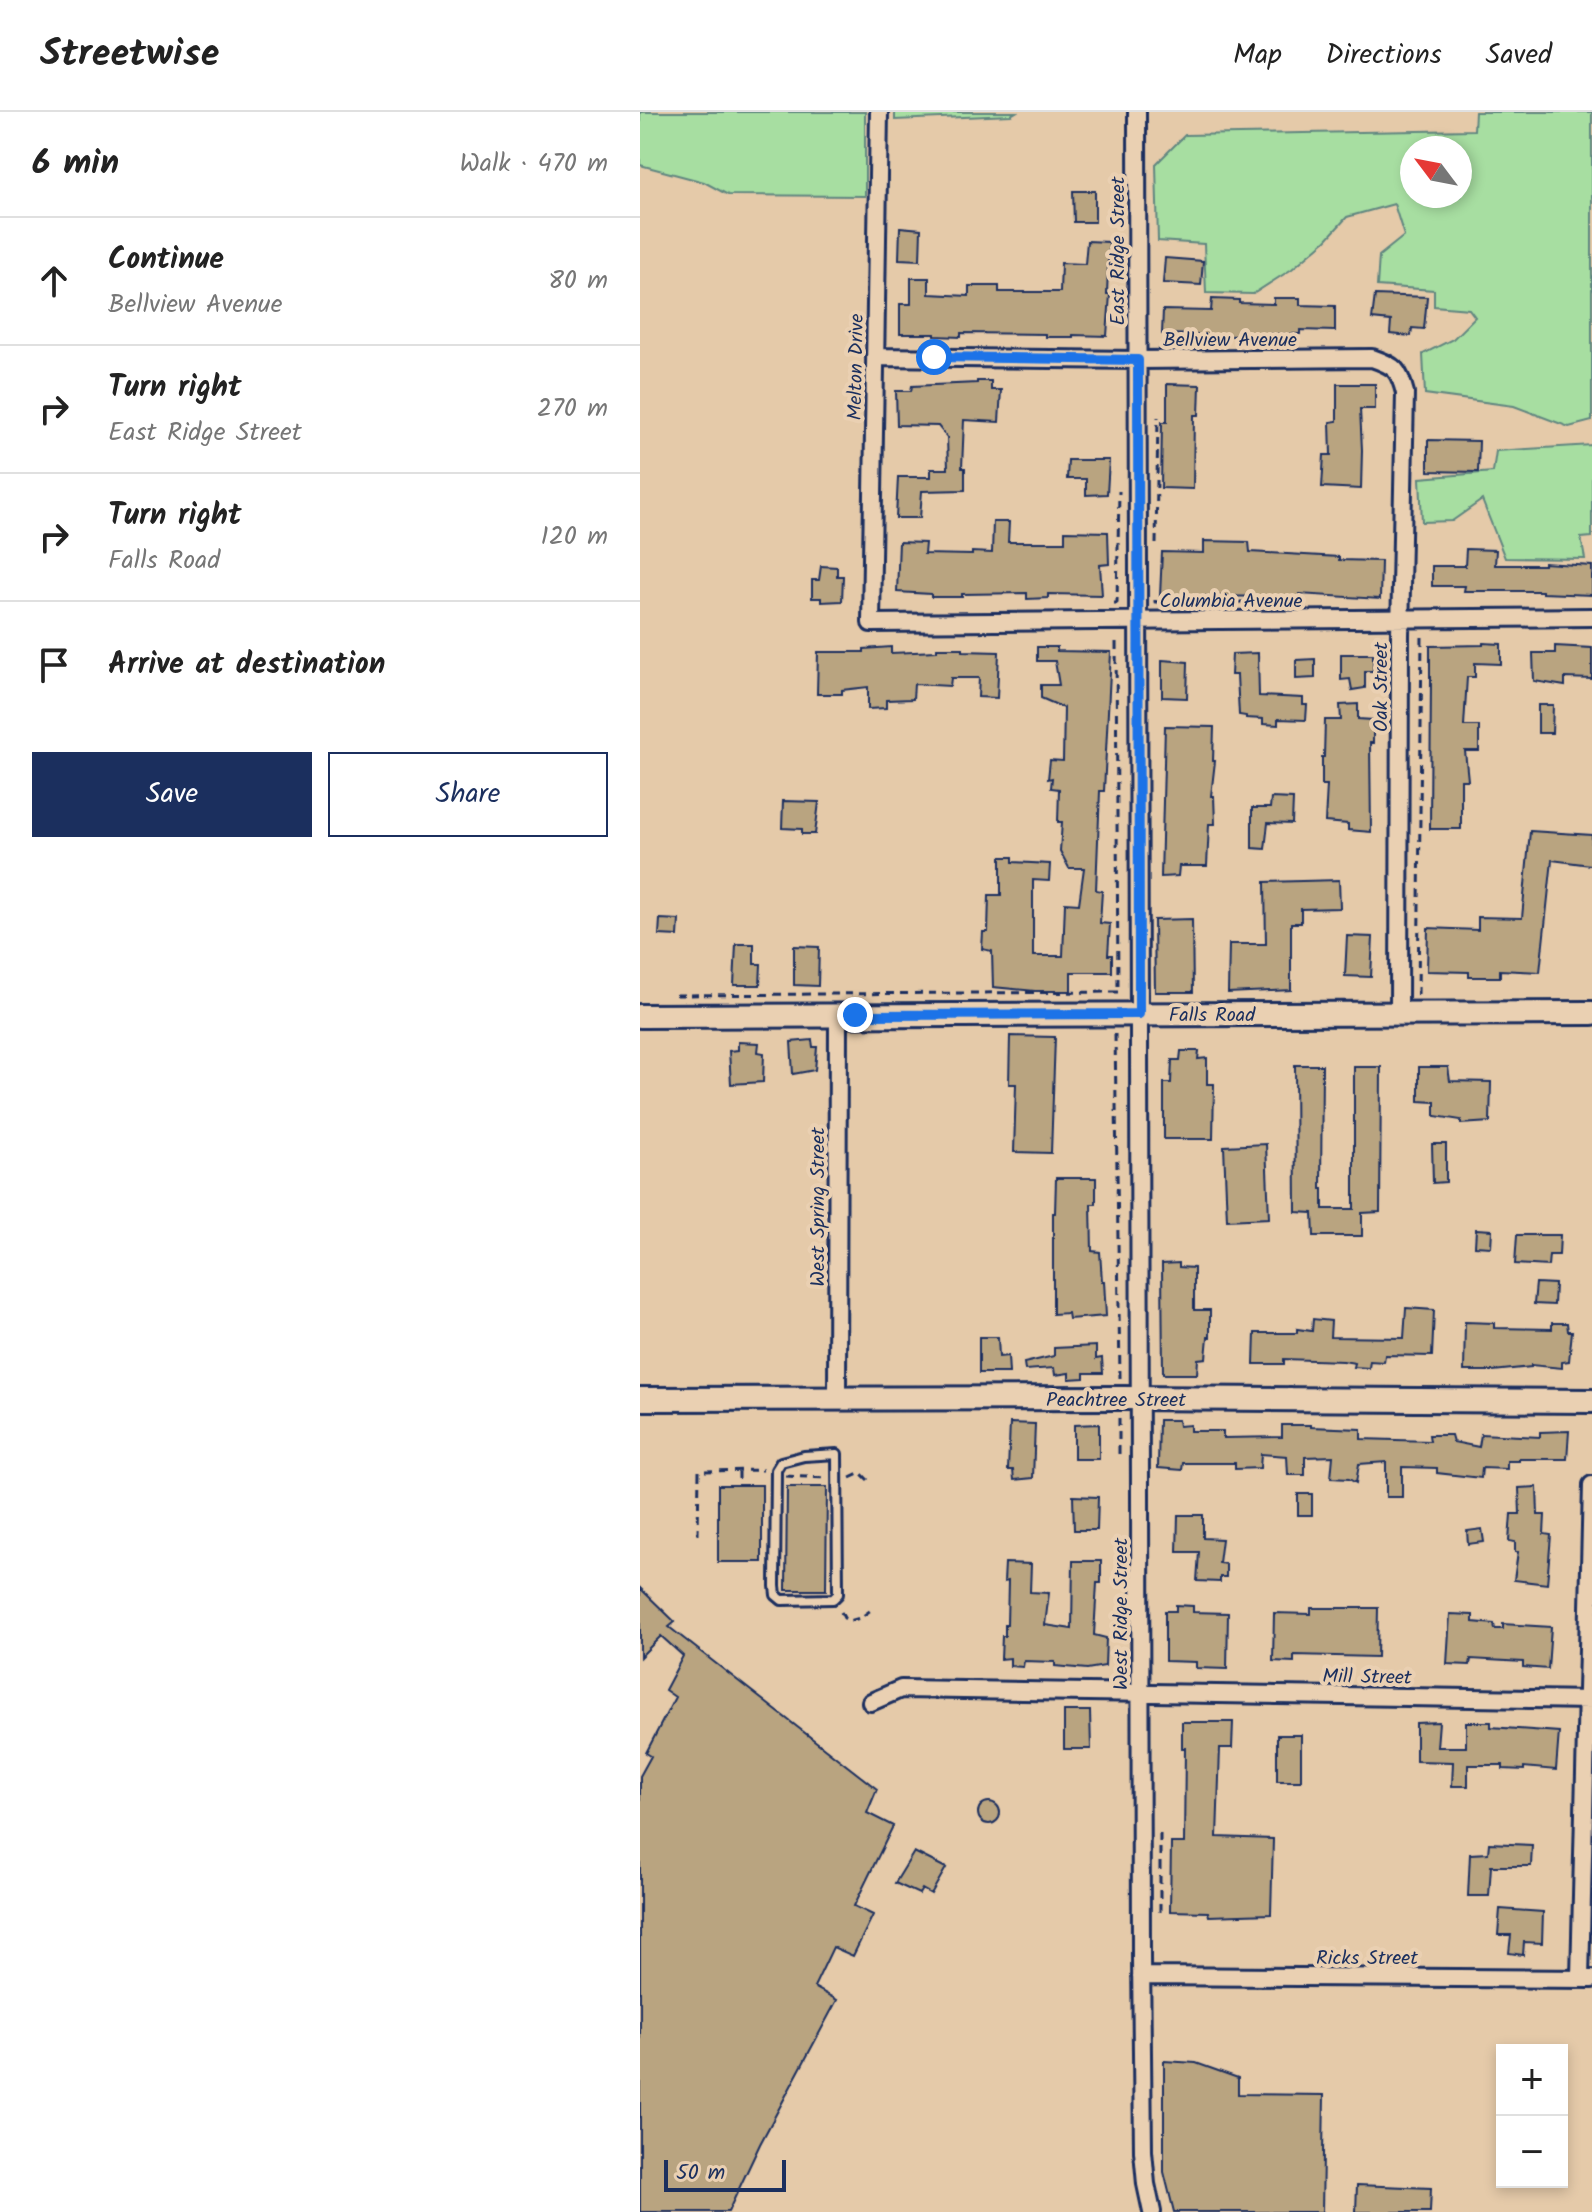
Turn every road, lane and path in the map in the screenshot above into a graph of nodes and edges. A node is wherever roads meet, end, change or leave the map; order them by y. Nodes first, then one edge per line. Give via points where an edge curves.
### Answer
1 (879, 112) edge
2 (1137, 112) edge
3 (875, 357) junction
4 (1138, 360) junction
5 (1392, 365) joint
6 (1158, 417) dead end
7 (1119, 491) dead end
8 (1155, 556) dead end
9 (1155, 587) dead end
10 (1155, 602) junction
11 (1292, 602) dead end
12 (1105, 604) dead end
13 (1592, 617) edge
14 (1146, 620) junction
15 (871, 623) joint
16 (1401, 627) junction
17 (1116, 633) dead end
18 (671, 995) dead end
19 (1418, 996) dead end
20 (850, 1008) junction
21 (1592, 1013) edge
22 (1139, 1014) junction
23 (1399, 1014) junction
24 (640, 1016) edge
25 (1115, 1030) dead end
26 (640, 1399) edge
27 (837, 1399) junction
28 (1129, 1399) junction
29 (1592, 1401) edge
30 (1119, 1454) dead end
31 (766, 1470) dead end
32 (739, 1471) junction
33 (782, 1476) dead end
34 (837, 1478) junction
35 (869, 1481) dead end
36 (739, 1485) dead end
37 (1592, 1485) edge
38 (698, 1535) dead end
39 (871, 1610) dead end
40 (841, 1612) dead end
41 (1140, 1693) junction
42 (1590, 1700) edge
43 (871, 1702) dead end
44 (1160, 1834) dead end
45 (1160, 1913) dead end
46 (1141, 1976) junction
47 (1586, 1979) edge
48 (1152, 2212) edge

1 - 3 street, Melton Drive
2 - 4 street, East Ridge Street
3 - 4 street, Bellview Avenue
3 - 15 street, Melton Drive
4 - 5 street, Bellview Avenue via 1372,358
4 - 14 street, East Ridge Street
5 - 16 street, Oak Street via 1405,393
6 - 8 path
7 - 12 path via 1117,603
9 - 10 path
10 - 11 path
10 - 14 path
13 - 16 street, Columbia Avenue
14 - 15 street, Columbia Avenue
14 - 16 street, Columbia Avenue
14 - 22 street, East Ridge Street
16 - 19 path via 1423,636
16 - 23 street, Oak Street
17 - 20 path via 1118,992
18 - 20 path
20 - 22 main road, Falls Road
20 - 24 main road, Falls Road
20 - 27 street, West Spring Street
21 - 23 main road, Falls Road
22 - 23 main road, Falls Road
22 - 28 street, West Ridge Street
25 - 28 path
26 - 27 main road, Peachtree Street
27 - 28 main road, Peachtree Street
28 - 29 main road, Peachtree Street
28 - 30 path
28 - 41 street, West Ridge Street
31 - 32 path
32 - 36 path
32 - 38 path via 699,1471
33 - 34 path
34 - 34 lane via 837,1454 790,1459 776,1470 775,1586 782,1600 833,1599 838,1594
34 - 35 path via 861,1473
37 - 42 street
39 - 40 path via 849,1621
41 - 42 street, Mill Street
41 - 43 street, Mill Street via 901,1689
41 - 46 street, West Ridge Street
42 - 47 street
44 - 45 path
46 - 47 street, Ricks Street
46 - 48 street, West Ridge Street via 1143,2151

